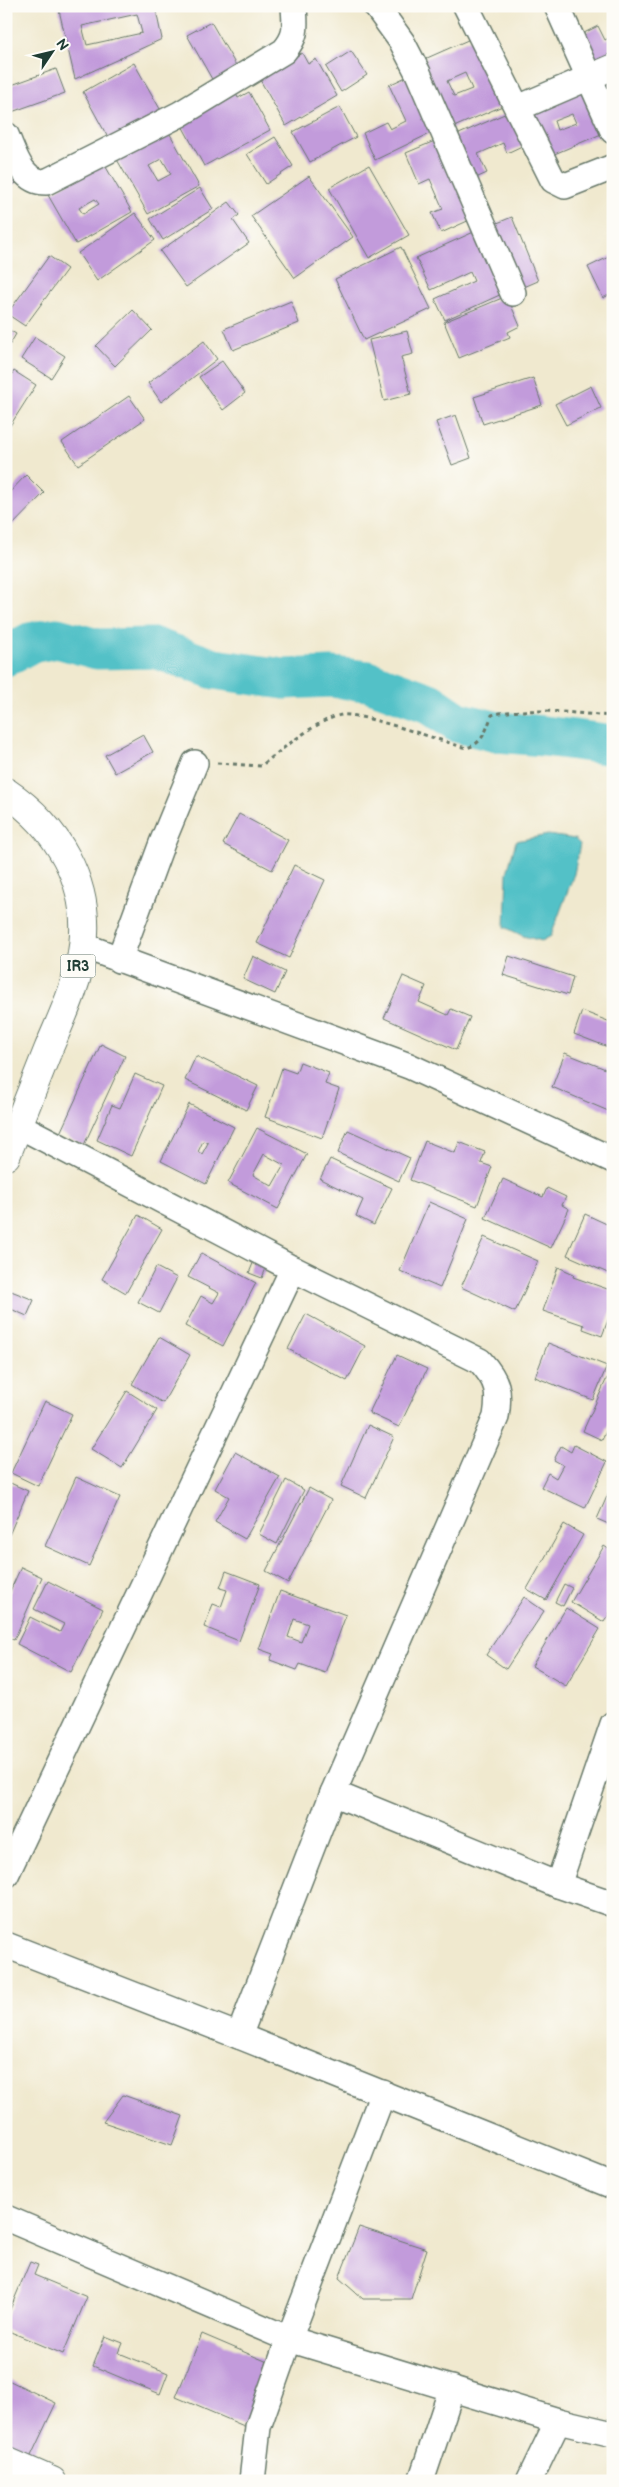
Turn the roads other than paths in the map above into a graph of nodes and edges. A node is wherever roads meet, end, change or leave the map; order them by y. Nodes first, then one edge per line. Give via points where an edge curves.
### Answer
1 (294, 6) edge
2 (376, 6) edge
3 (466, 6) edge
4 (557, 6) edge
5 (613, 67) edge
6 (589, 77) junction
7 (518, 108) junction
8 (613, 131) edge
9 (6, 135) edge
10 (613, 167) edge
11 (513, 293) dead end
12 (195, 763) road end
13 (6, 792) edge
14 (84, 946) junction
15 (119, 960) junction
16 (18, 1125) junction
17 (6, 1156) edge
18 (613, 1160) edge
19 (293, 1269) junction
20 (613, 1724) edge
21 (333, 1793) junction
22 (6, 1876) edge
23 (558, 1885) junction
24 (613, 1904) edge
25 (6, 1945) edge
26 (239, 2036) junction
27 (383, 2093) junction
28 (613, 2186) edge
29 (6, 2218) edge
30 (289, 2338) junction
31 (452, 2388) junction
32 (558, 2421) junction
33 (613, 2434) edge
34 (6, 2461) edge
35 (52, 2481) edge
36 (252, 2481) edge
37 (421, 2481) edge
38 (529, 2481) edge

1 - 9 street via 296,30 293,41 284,51 180,114 46,182 35,182 25,176
2 - 11 street via 402,42 418,73
3 - 7 street
4 - 6 street
5 - 6 street
6 - 7 street
6 - 8 street
7 - 10 street via 553,180 558,184 565,186
12 - 15 street
13 - 14 main road, IR3 via 22,802 54,834 73,869 82,902
14 - 15 street
14 - 16 main road, IR3 via 73,990
15 - 18 street via 409,1066
16 - 17 main road, IR3
16 - 19 street
19 - 21 street via 480,1362 492,1374 499,1395 496,1417
19 - 22 street
20 - 23 street
21 - 23 street
21 - 26 street
23 - 24 street
25 - 26 street
26 - 27 street
27 - 28 street
27 - 30 street
29 - 30 street
30 - 31 street
30 - 36 street via 258,2427
31 - 32 street
31 - 37 street
32 - 33 street
32 - 38 street
34 - 35 main road

